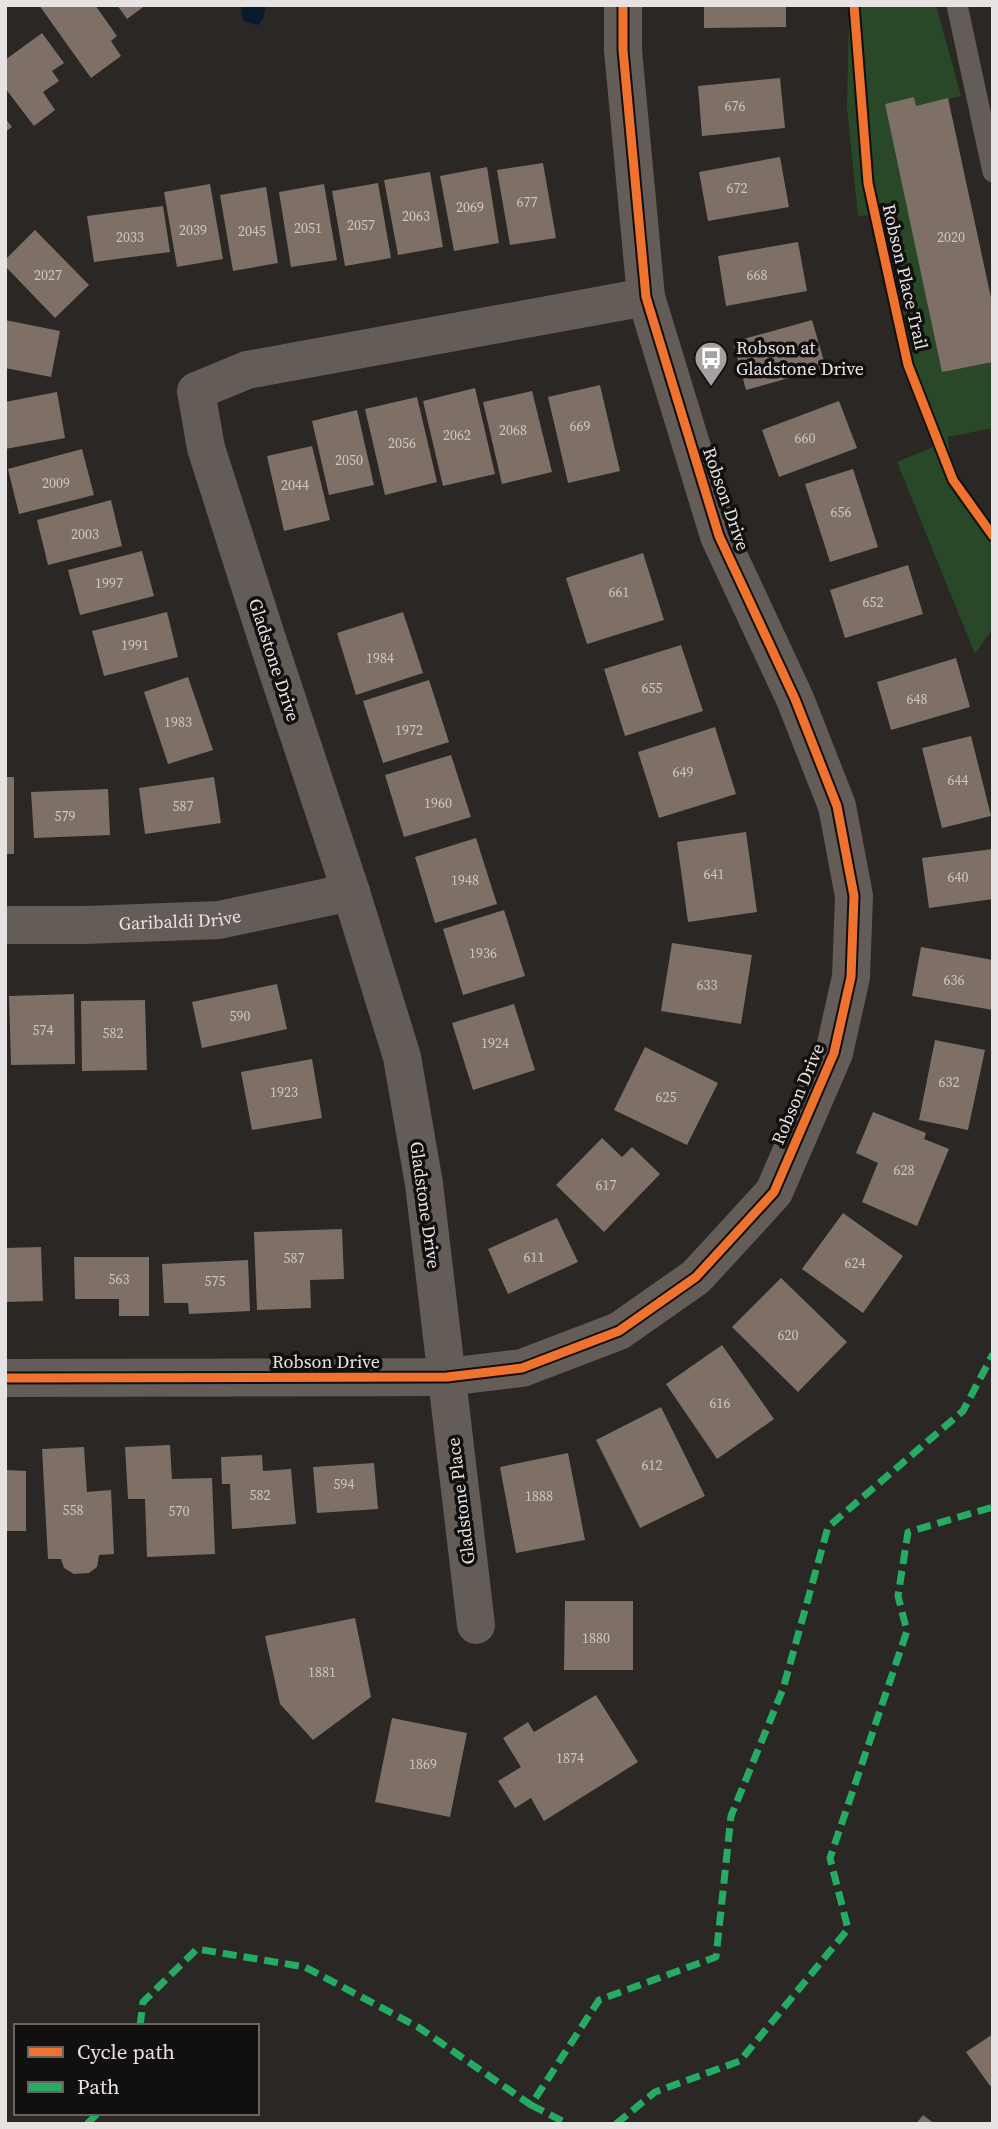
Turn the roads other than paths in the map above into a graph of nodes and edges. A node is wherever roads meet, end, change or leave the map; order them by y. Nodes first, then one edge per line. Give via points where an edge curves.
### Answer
1 (623, 5) edge
2 (957, 5) edge
3 (990, 151) edge
4 (993, 172) edge
5 (646, 297) junction
6 (351, 892) junction
7 (5, 925) edge
8 (447, 1377) junction
9 (5, 1378) edge
10 (476, 1625) dead end

1 - 5 street, Robson Drive via 623,51
2 - 3 lane
3 - 4 lane
5 - 6 street, Gladstone Drive via 247,370 195,391 206,448
5 - 8 street, Robson Drive via 719,536 796,699 837,806 854,896 851,977 834,1053 774,1192 696,1277 619,1331 522,1368
6 - 7 street, Garibaldi Drive via 219,920
6 - 8 street, Gladstone Drive via 402,1057 424,1184
8 - 9 street, Robson Drive
8 - 10 street, Gladstone Place

